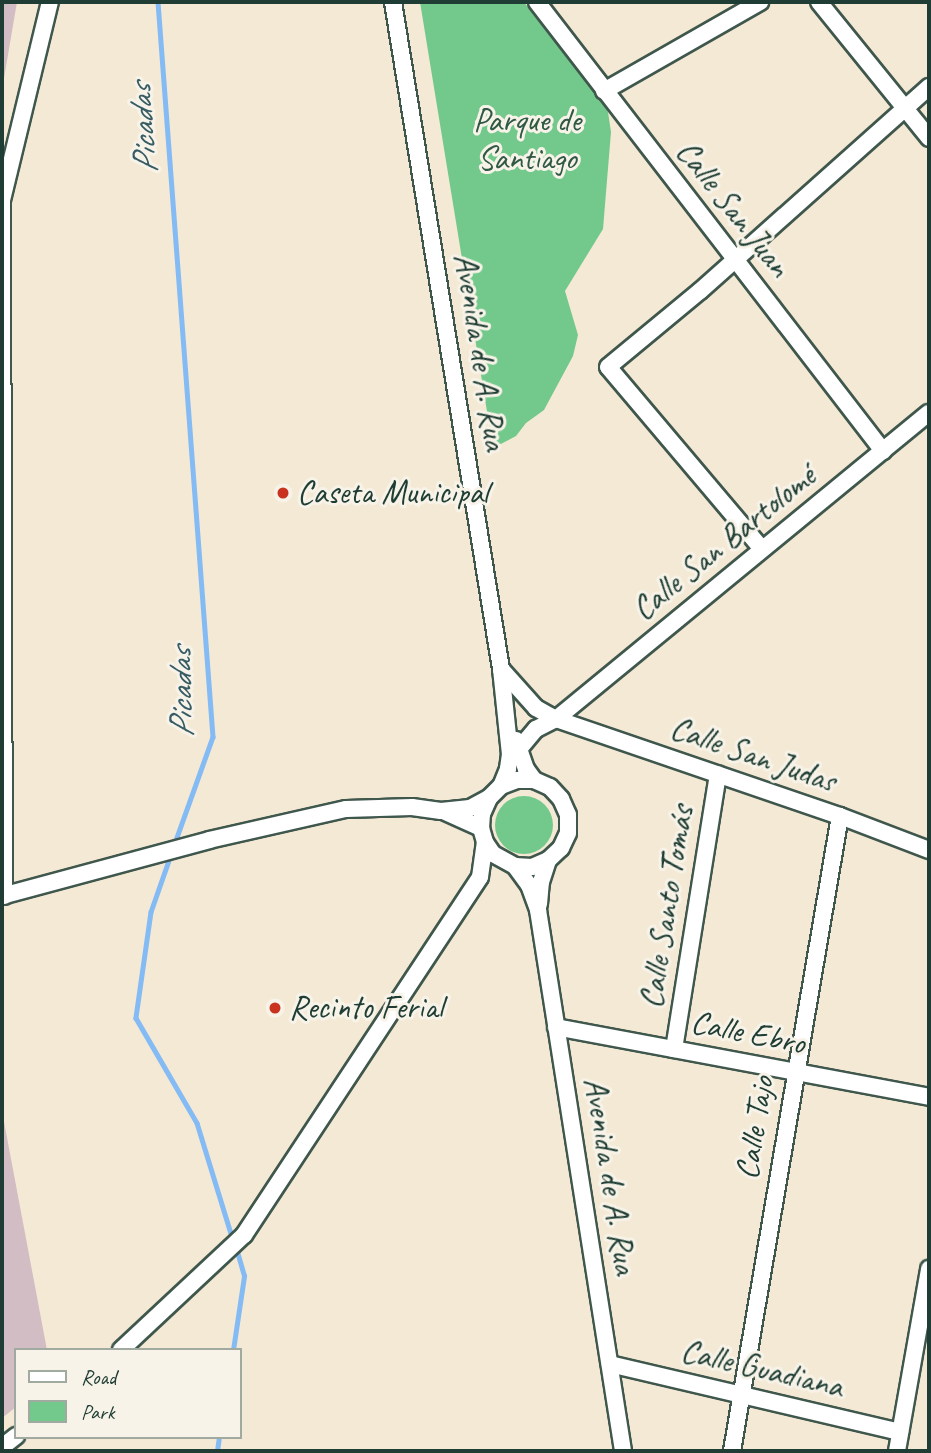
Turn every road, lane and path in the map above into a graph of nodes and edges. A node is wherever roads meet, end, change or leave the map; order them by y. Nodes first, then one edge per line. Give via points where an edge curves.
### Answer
1 (50, 2) edge
2 (393, 2) edge
3 (537, 2) edge
4 (760, 2) edge
5 (819, 2) edge
6 (929, 87) edge
7 (604, 92) junction
8 (905, 109) junction
9 (929, 138) edge
10 (2, 200) edge
11 (735, 260) junction
12 (929, 413) edge
13 (883, 451) junction
14 (762, 549) junction
15 (501, 669) junction
16 (536, 708) junction
17 (507, 712) junction
18 (556, 719) junction
19 (519, 749) junction
20 (718, 774) junction
21 (534, 780) junction
22 (501, 786) junction
23 (489, 798) junction
24 (441, 811) junction
25 (840, 816) junction
26 (483, 835) junction
27 (929, 850) edge
28 (548, 860) junction
29 (511, 864) junction
30 (480, 877) junction
31 (3, 896) edge
32 (538, 910) junction
33 (556, 1027) junction
34 (674, 1049) junction
35 (795, 1072) junction
36 (929, 1097) edge
37 (929, 1269) edge
38 (123, 1348) edge
39 (610, 1364) junction
40 (742, 1394) junction
41 (900, 1432) junction
42 (623, 1451) edge
43 (732, 1451) edge
44 (897, 1451) edge

1 - 10 street
2 - 15 street, Avenida de A. Rua
3 - 7 street, Calle San Juan
4 - 7 street
5 - 8 street
6 - 8 street
7 - 11 street, Calle San Juan
8 - 9 street
8 - 11 street
10 - 31 street
11 - 13 street, Calle San Juan
11 - 14 street via 608,367
12 - 13 street, Calle San Bartolomé
13 - 14 street, Calle San Bartolomé
14 - 18 street, Calle San Bartolomé
15 - 16 street, Calle San Judas
15 - 17 street, Avenida de A. Rua
16 - 17 street
16 - 18 street, Calle San Judas
17 - 19 street, Avenida de A. Rua
17 - 22 street, Avenida de A. Rua via 509,769
18 - 19 street via 536,729
18 - 20 street, Calle San Judas
19 - 21 street, Avenida de A. Rua
20 - 25 street, Calle San Judas
20 - 34 street, Calle Santo Tomás
21 - 22 street
21 - 28 street via 555,793 568,815 568,833
22 - 23 street
23 - 24 street via 470,808
23 - 26 street via 482,814
24 - 26 street
24 - 31 street via 346,809 209,840
25 - 27 street, Calle San Judas
25 - 35 street, Calle Tajo
26 - 29 street via 493,854
26 - 30 street
28 - 29 street via 532,867
28 - 32 street, Avenida de A. Rua
29 - 30 street
29 - 32 street, Avenida de A. Rua via 529,885
30 - 38 street via 244,1235
32 - 33 street, Avenida de A. Rua
33 - 34 street, Calle Ebro
33 - 39 street, Avenida de A. Rua
34 - 35 street, Calle Ebro
35 - 36 street, Calle Ebro
35 - 40 street, Calle Tajo
37 - 41 street
39 - 40 street, Calle Guadiana
39 - 42 street, Avenida de A. Rua
40 - 41 street, Calle Guadiana
40 - 43 street, Calle Tajo
41 - 44 street

